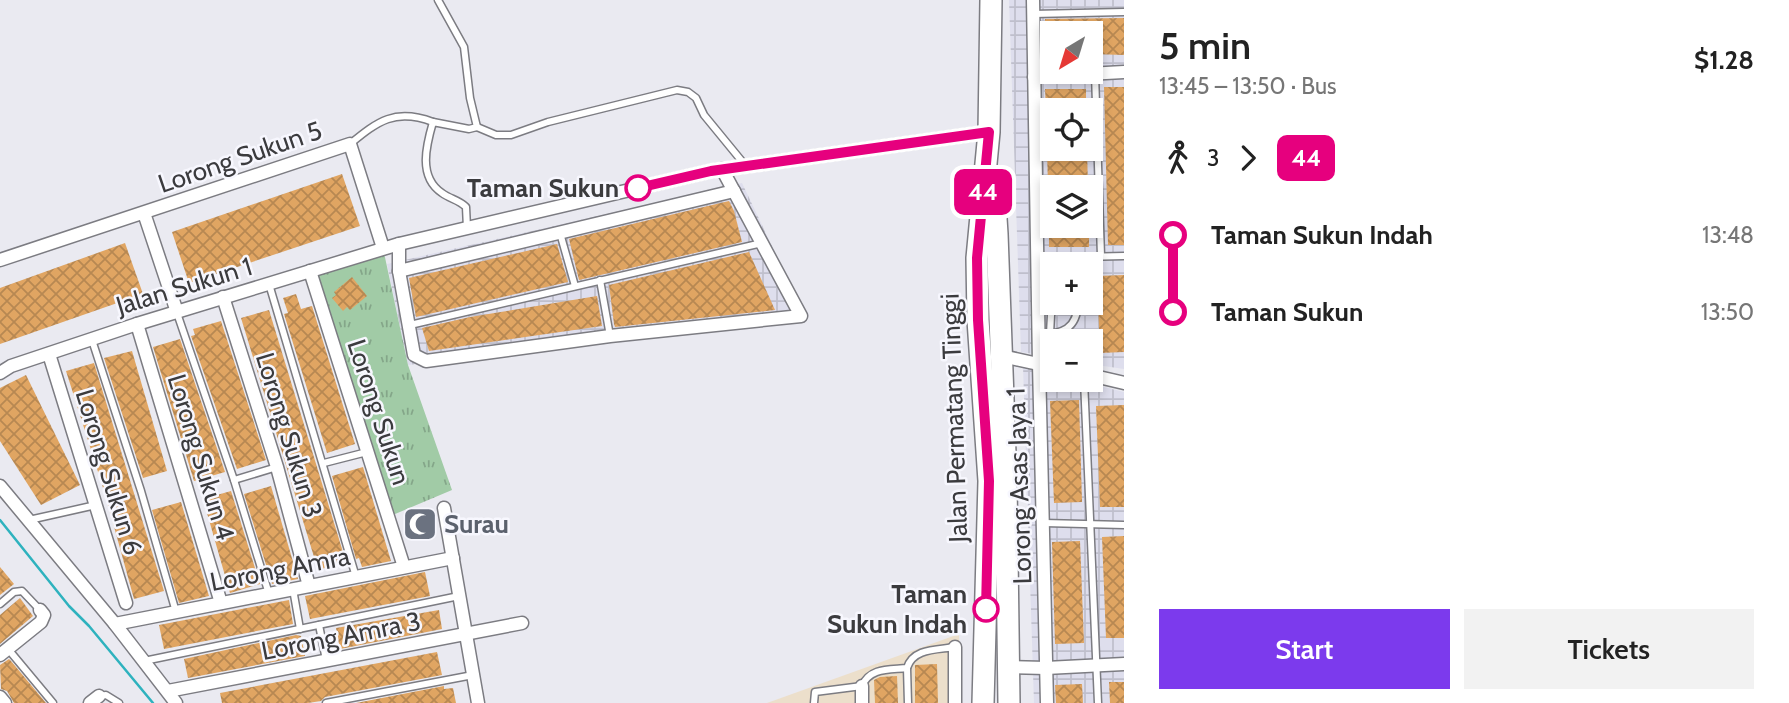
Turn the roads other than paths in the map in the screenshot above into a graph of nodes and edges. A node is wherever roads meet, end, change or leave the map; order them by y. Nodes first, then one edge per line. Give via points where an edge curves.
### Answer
1 (438, 0) edge
2 (991, 0) edge
3 (1033, 0) edge
4 (1124, 12) edge
5 (1033, 14) junction
6 (1124, 72) edge
7 (1103, 73) edge
8 (1034, 77) junction
9 (1040, 77) edge
10 (1095, 84) edge
11 (432, 122) junction
12 (477, 127) junction
13 (989, 132) junction
14 (350, 144) junction
15 (746, 167) junction
16 (722, 169) junction
17 (734, 191) junction
18 (144, 213) junction
19 (467, 228) junction
20 (560, 233) junction
21 (762, 243) junction
22 (399, 244) junction
23 (383, 248) junction
24 (1101, 252) edge
25 (1103, 256) edge
26 (1124, 256) edge
27 (0, 260) edge
28 (1038, 263) joint
29 (310, 271) junction
30 (399, 271) junction
31 (600, 280) junction
32 (269, 284) junction
33 (575, 286) junction
34 (223, 297) junction
35 (177, 312) junction
36 (978, 320) junction
37 (137, 324) junction
38 (410, 325) junction
39 (1044, 329) edge
40 (610, 336) junction
41 (92, 339) junction
42 (49, 354) junction
43 (1002, 356) junction
44 (1040, 364) edge
45 (0, 373) edge
46 (1103, 378) edge
47 (1124, 383) edge
48 (1045, 392) edge
49 (1085, 392) edge
50 (368, 452) junction
51 (324, 463) junction
52 (277, 467) junction
53 (234, 480) junction
54 (0, 486) edge
55 (96, 505) junction
56 (444, 508) dead end
57 (29, 520) junction
58 (1044, 523) junction
59 (1091, 525) junction
60 (1124, 525) edge
61 (453, 558) junction
62 (404, 567) junction
63 (356, 577) junction
64 (309, 586) junction
65 (293, 589) junction
66 (269, 594) junction
67 (459, 596) junction
68 (126, 603) dead end
69 (221, 603) junction
70 (0, 604) edge
71 (40, 610) joint
72 (176, 612) junction
73 (522, 623) dead end
74 (115, 624) junction
75 (319, 625) junction
76 (300, 629) junction
77 (466, 635) junction
78 (955, 648) joint
79 (4, 652) edge
80 (144, 661) junction
81 (326, 662) junction
82 (1124, 664) edge
83 (1098, 665) junction
84 (1009, 667) junction
85 (907, 668) junction
86 (1046, 668) junction
87 (473, 675) junction
88 (862, 686) junction
89 (168, 691) junction
90 (984, 694) edge
91 (0, 696) edge
92 (95, 699) edge
93 (5, 703) edge
94 (53, 703) edge
95 (119, 703) edge
96 (176, 703) edge
97 (326, 703) edge
98 (478, 703) edge
99 (814, 703) edge
100 (862, 703) edge
101 (908, 703) edge
102 (955, 703) edge
103 (1009, 703) edge
104 (1047, 703) edge
105 (1098, 703) edge

1 - 12 lane via 464,47
2 - 13 highway, Jalan Permatang Tinggi
3 - 5 street, Lorong Asas Jaya 1
4 - 5 lane
5 - 8 street, Lorong Asas Jaya 1
6 - 7 street
8 - 9 street
8 - 28 street, Lorong Asas Jaya 1
10 - 24 lane
11 - 12 lane
11 - 14 lane via 417,116 379,121
11 - 19 lane via 425,163 428,179 439,192 464,204
12 - 15 lane via 511,135 677,90 696,98
13 - 15 street, Jalan Sukun 1
13 - 36 highway, Jalan Permatang Tinggi via 977,258
13 - 43 highway, Jalan Permatang Tinggi
14 - 18 street, Lorong Sukun 5
14 - 23 street
15 - 16 street, Jalan Sukun 1
16 - 17 street
16 - 19 street, Jalan Sukun 1
17 - 20 street
17 - 21 street
18 - 27 street, Lorong Sukun 5
18 - 35 street, Lorong Sukun 5
19 - 22 street, Jalan Sukun 1
20 - 30 street
20 - 33 lane
21 - 31 lane
21 - 40 street via 802,316
22 - 23 street, Jalan Sukun 1
22 - 30 street
23 - 29 street, Jalan Sukun 1
25 - 26 lane
28 - 39 street, Lorong Asas Jaya 1
29 - 32 street, Jalan Sukun 1
29 - 50 street, Lorong Sukun
30 - 38 street
31 - 33 lane
31 - 40 lane
32 - 34 street, Jalan Sukun 1
32 - 51 lane
33 - 38 lane
34 - 35 street, Jalan Sukun 1
34 - 52 street, Lorong Sukun 3
35 - 37 street, Jalan Sukun 1
35 - 53 lane
36 - 43 highway via 992,351
36 - 90 highway, Jalan Permatang Tinggi via 989,481
37 - 41 street, Jalan Sukun 1
37 - 69 street, Lorong Sukun 4
38 - 40 street via 414,355 426,360
41 - 42 street, Jalan Sukun 1
41 - 72 lane
42 - 45 street, Jalan Sukun 1
42 - 55 street, Lorong Sukun 6
43 - 44 street
43 - 84 highway, Jalan Permatang Tinggi
46 - 47 street
48 - 58 street, Lorong Asas Jaya 1
49 - 59 lane
50 - 51 lane
50 - 62 street, Lorong Sukun
51 - 63 lane
52 - 53 lane
52 - 64 street, Lorong Sukun 3
53 - 66 lane
54 - 57 street
55 - 57 lane
55 - 68 street, Lorong Sukun 6
56 - 61 street
57 - 74 street
58 - 59 lane
58 - 86 street, Lorong Asas Jaya 1
59 - 60 lane
59 - 83 lane
61 - 62 street, Lorong Amra
61 - 67 street
62 - 63 street, Lorong Amra
63 - 64 street, Lorong Amra
64 - 65 street, Lorong Amra
65 - 66 street, Lorong Amra
65 - 76 lane
66 - 69 street, Lorong Amra
67 - 75 lane
67 - 77 street
69 - 72 street, Lorong Amra
70 - 71 lane via 22,591
71 - 79 street via 44,615 41,622
72 - 74 street, Lorong Amra
73 - 77 street, Lorong Amra 3
74 - 80 street
75 - 76 lane
75 - 81 lane
76 - 80 lane
77 - 81 street, Lorong Amra 3
77 - 87 street
78 - 85 lane via 916,654
78 - 102 street
79 - 94 lane
80 - 89 street
81 - 89 street, Lorong Amra 3
82 - 83 street
83 - 86 street
83 - 105 lane
84 - 86 street
84 - 90 highway via 998,666
84 - 103 highway, Jalan Permatang Tinggi
85 - 88 lane via 874,672
85 - 101 lane
86 - 104 street, Lorong Asas Jaya 1
87 - 97 lane
87 - 98 street
88 - 99 lane via 816,692
88 - 100 street
89 - 96 street
91 - 93 street
92 - 95 lane via 106,695

